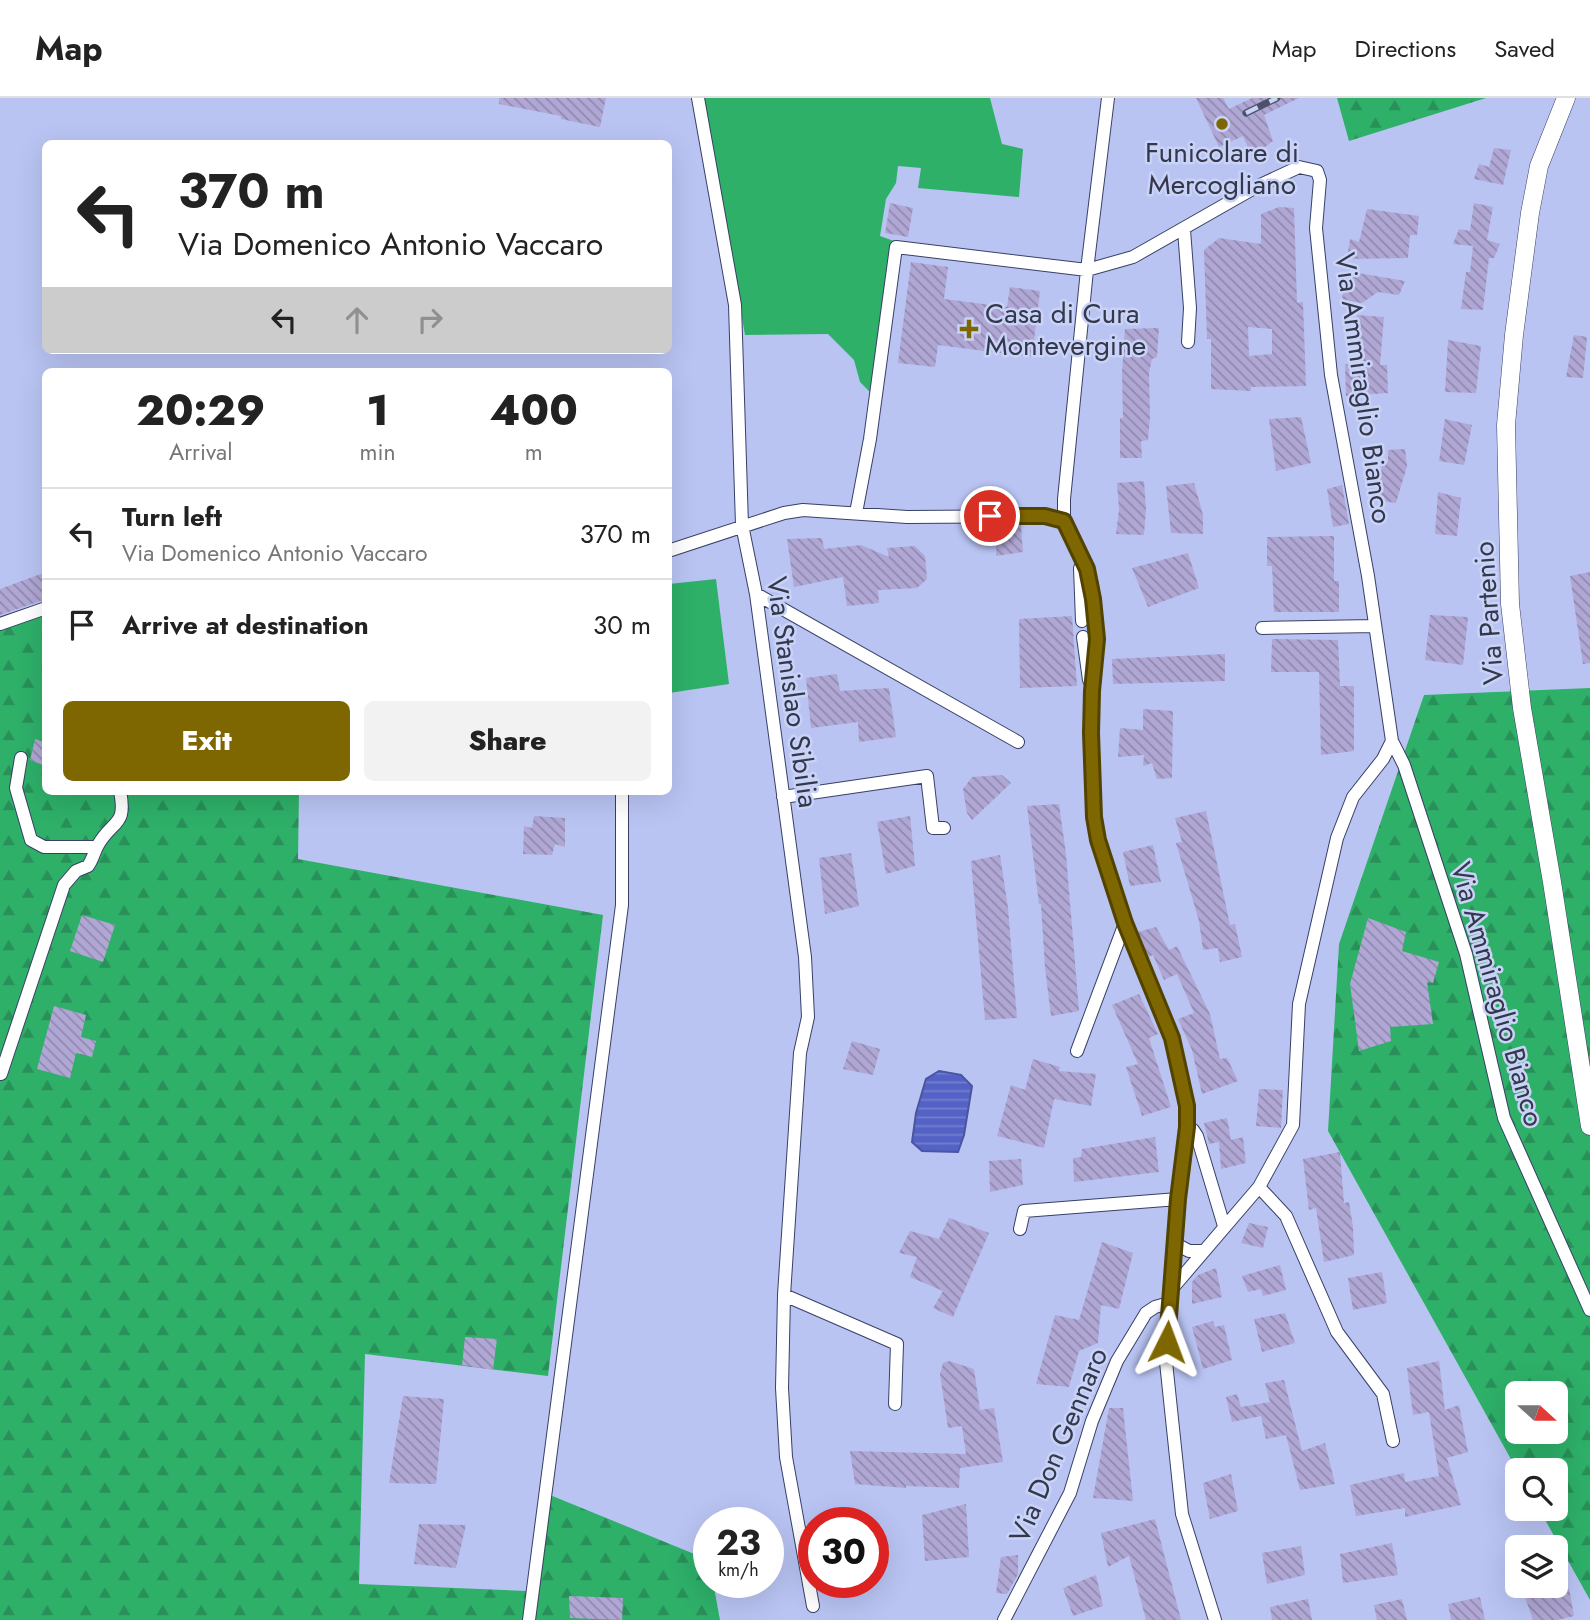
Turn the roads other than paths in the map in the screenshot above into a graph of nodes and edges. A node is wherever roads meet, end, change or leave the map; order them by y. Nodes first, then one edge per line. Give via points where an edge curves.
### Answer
1 (698, 98) edge
2 (1108, 98) edge
3 (1566, 98) edge
4 (1184, 230) junction
5 (1087, 270) junction
6 (1188, 342) dead end
7 (856, 513) junction
8 (1064, 521) junction
9 (742, 526) junction
10 (1076, 544) junction
11 (672, 550) edge
12 (756, 594) junction
13 (42, 609) edge
14 (1082, 621) dead end
15 (0, 624) edge
16 (1375, 625) junction
17 (1262, 628) dead end
18 (1083, 637) dead end
19 (1092, 691) junction
20 (1392, 741) junction
21 (1018, 742) dead end
22 (21, 758) dead end
23 (1383, 759) junction
24 (1404, 765) junction
25 (121, 795) edge
26 (622, 795) edge
27 (783, 797) junction
28 (944, 828) dead end
29 (96, 847) junction
30 (1125, 923) junction
31 (1077, 1051) dead end
32 (1, 1074) edge
33 (1590, 1126) edge
34 (1187, 1127) junction
35 (1259, 1187) junction
36 (1178, 1199) junction
37 (1224, 1226) junction
38 (1020, 1229) dead end
39 (1174, 1243) junction
40 (1203, 1251) junction
41 (784, 1295) junction
42 (1169, 1297) junction
43 (1590, 1310) edge
44 (895, 1404) dead end
45 (1393, 1441) dead end
46 (813, 1606) dead end
47 (529, 1620) edge
48 (1004, 1620) edge
49 (1215, 1620) edge

1 - 9 street, Via Stanislao Sibilia via 735,305
2 - 5 street
3 - 33 main road, Via Partenio via 1539,166 1514,335 1506,425 1510,604 1522,708
4 - 5 street, Via Ammiraglio Bianco via 1133,257
4 - 6 street
4 - 16 street, Via Ammiraglio Bianco via 1299,167 1317,171 1316,228 1331,375
5 - 7 street via 896,247
5 - 8 street
7 - 8 street via 1045,516
7 - 9 street via 794,512
8 - 10 street
9 - 11 street
9 - 12 street, Via Stanislao Sibilia
10 - 14 street
10 - 19 street via 1092,584 1097,639
12 - 21 street
12 - 27 street, Via Stanislao Sibilia
13 - 15 street
16 - 17 street
16 - 20 street, Via Ammiraglio Bianco
18 - 19 street
19 - 30 street via 1094,817
20 - 23 street
20 - 24 street, Via Ammiraglio Bianco
22 - 29 street via 16,788 31,840 44,847
23 - 24 street
23 - 35 street via 1353,797 1337,838 1298,1004 1293,1125
24 - 43 street, Via Ammiraglio Bianco via 1466,954 1504,1118
25 - 29 street via 122,815
26 - 47 street via 622,905
27 - 28 street via 927,776 933,828
27 - 41 street, Via Stanislao Sibilia via 805,957 808,1017 800,1053
29 - 32 street via 88,866 64,885
30 - 31 street
30 - 34 street via 1172,1038
34 - 36 street
34 - 37 street via 1198,1136
35 - 37 street
35 - 45 street via 1286,1216 1337,1332 1383,1394
36 - 38 street via 1024,1211
36 - 39 street
37 - 40 street
39 - 40 street via 1189,1251
39 - 42 street
40 - 42 street
41 - 44 street via 897,1344
41 - 46 street, Via Stanislao Sibilia via 786,1457
42 - 48 street, Via Don Gennaro via 1146,1313 1117,1361 1070,1493
42 - 49 street via 1166,1362 1182,1514

